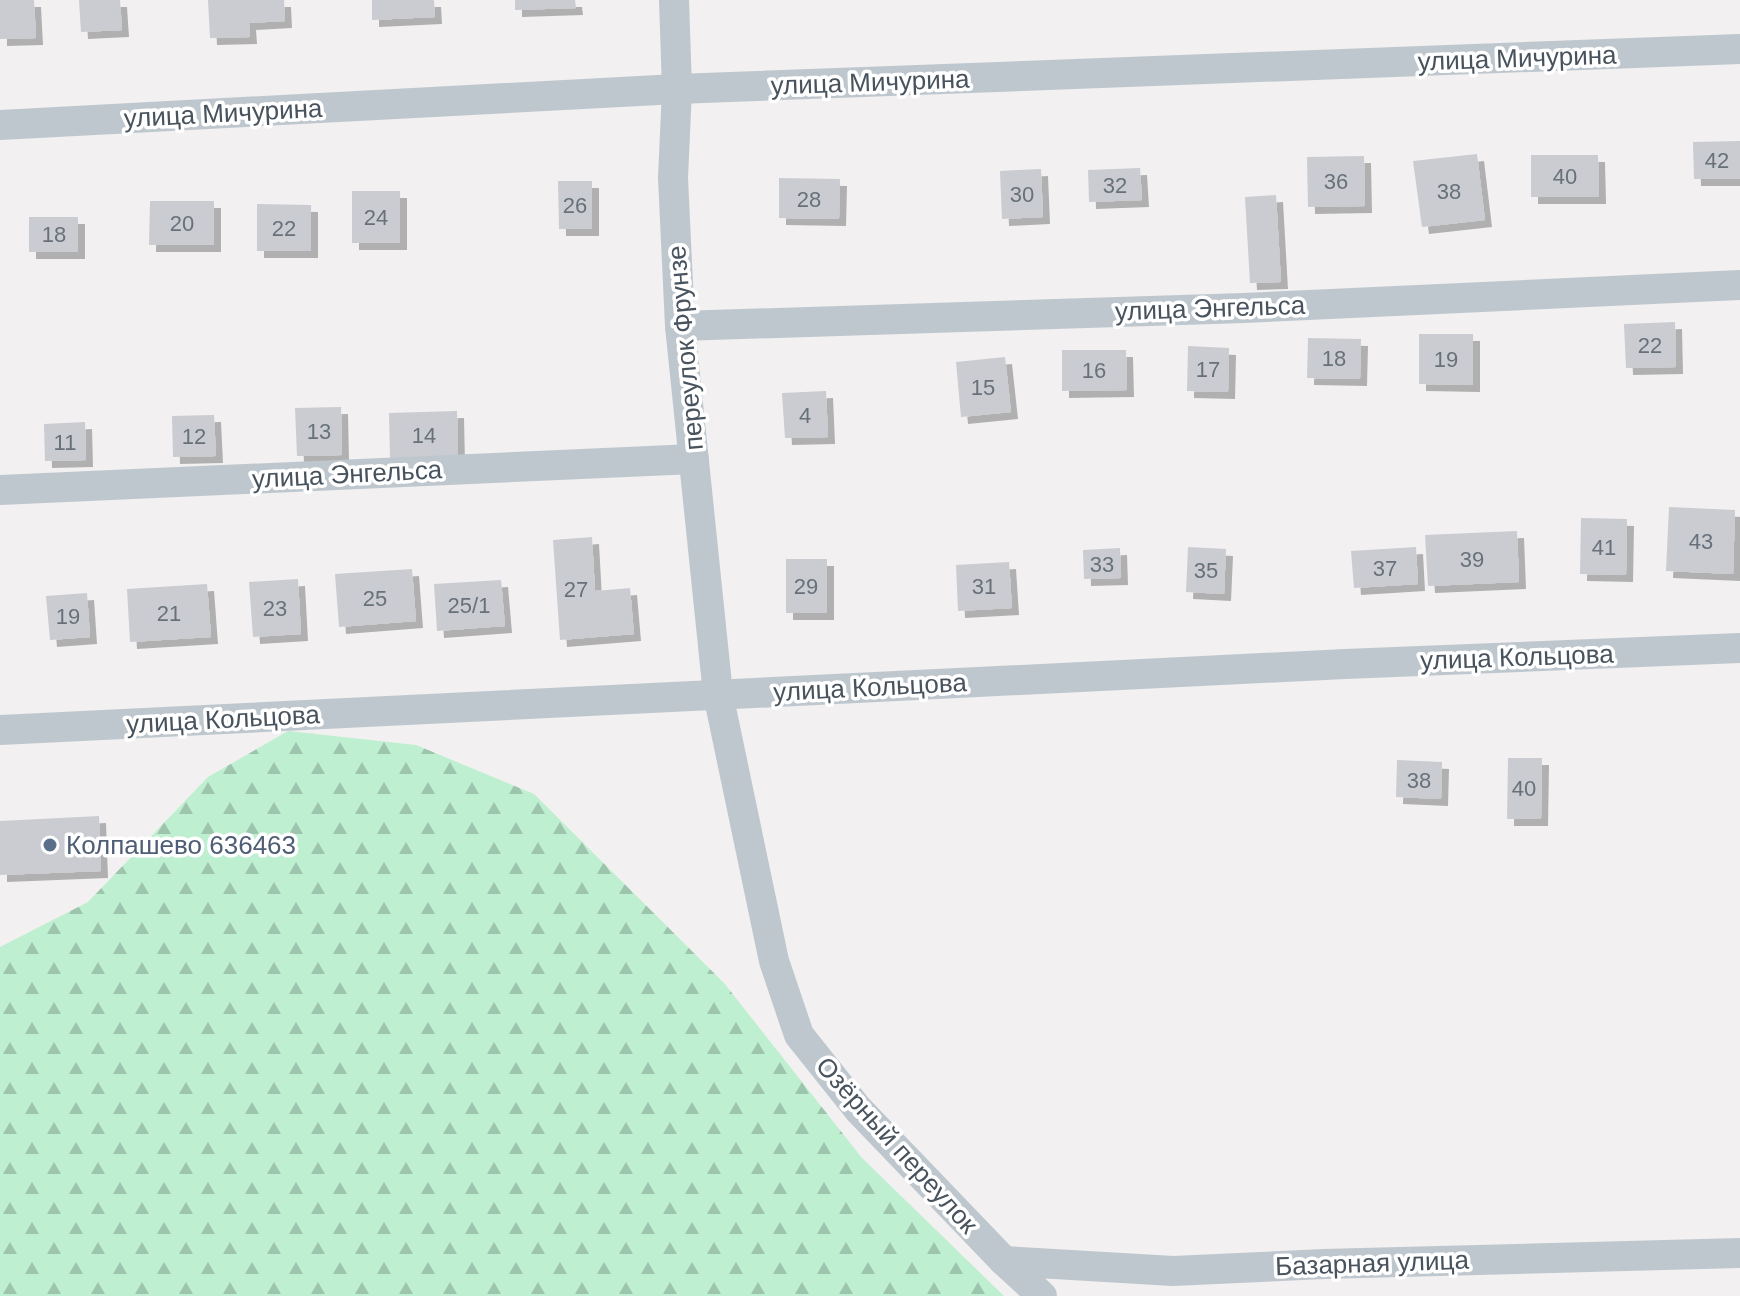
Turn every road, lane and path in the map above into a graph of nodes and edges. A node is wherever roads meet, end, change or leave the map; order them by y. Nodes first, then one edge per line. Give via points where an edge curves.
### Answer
1 (674, 0) edge
2 (1740, 49) edge
3 (677, 89) junction
4 (0, 125) edge
5 (1740, 285) edge
6 (680, 326) junction
7 (694, 459) junction
8 (0, 490) edge
9 (1740, 648) edge
10 (718, 694) junction
11 (0, 730) edge
12 (1740, 1253) edge
13 (1004, 1261) junction
14 (1042, 1296) edge

1 - 3 street, переулок Фрунзе
2 - 3 street, улица Мичурина
3 - 4 street, улица Мичурина
3 - 6 street, переулок Фрунзе via 673,178
5 - 6 street, улица Энгельса
6 - 7 street, переулок Фрунзе
7 - 8 street, улица Энгельса
7 - 10 street, переулок Фрунзе
9 - 10 street, улица Кольцова
10 - 11 street, улица Кольцова
10 - 13 street, Озёрный переулок via 774,961 799,1035 858,1109
12 - 13 street, Базарная улица via 1173,1271
13 - 14 street, Озёрный переулок

